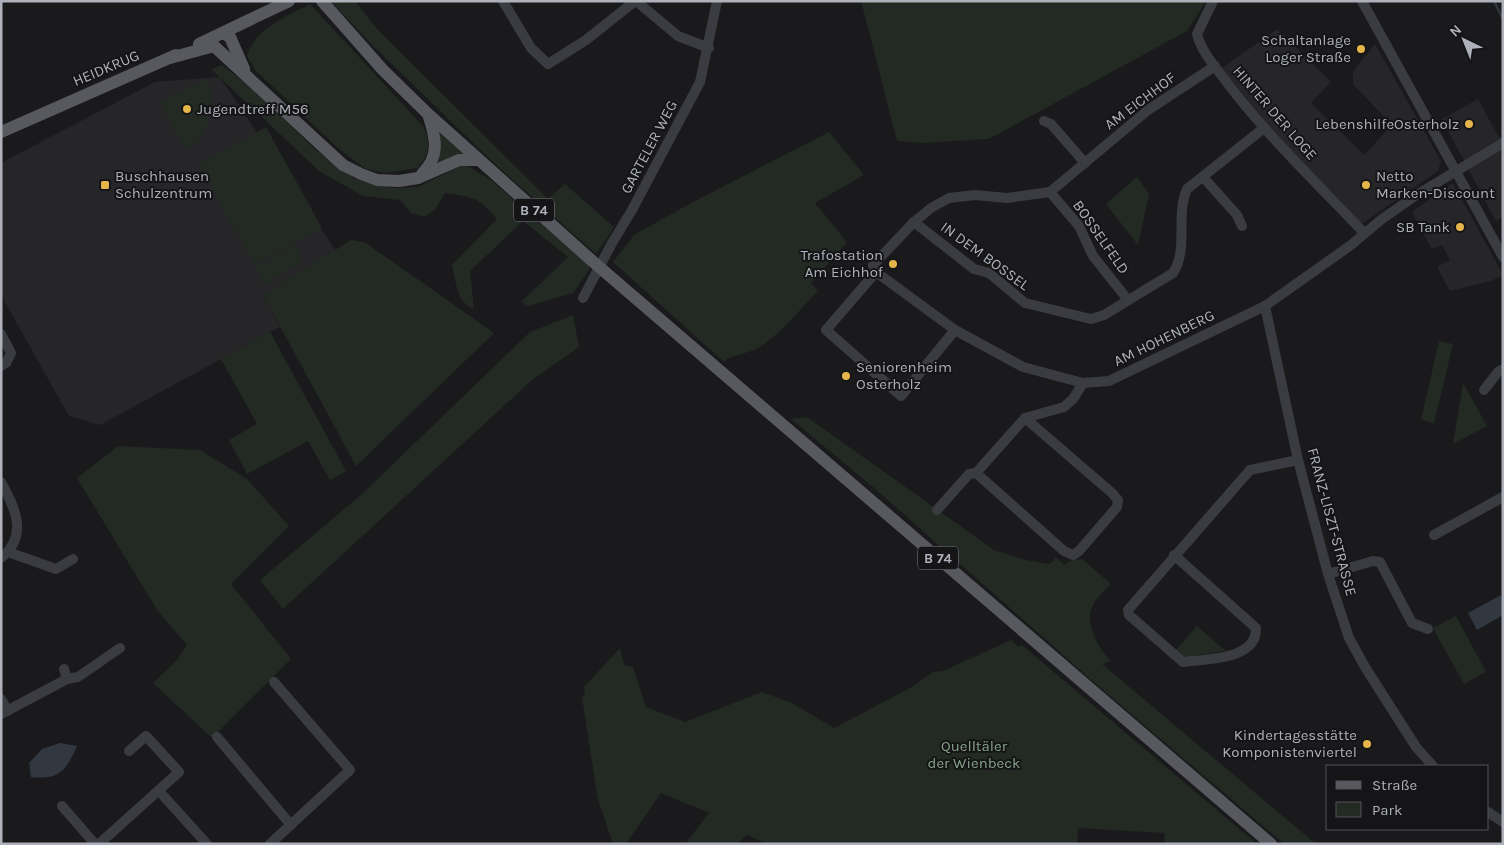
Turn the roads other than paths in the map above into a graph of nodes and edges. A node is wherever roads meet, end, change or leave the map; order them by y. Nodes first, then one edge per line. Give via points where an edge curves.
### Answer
1 (289, 1) edge
2 (504, 1) edge
3 (635, 1) edge
4 (718, 1) edge
5 (1213, 1) edge
6 (1362, 1) edge
7 (323, 3) edge
8 (241, 24) junction
9 (223, 33) junction
10 (233, 43) junction
11 (709, 48) junction
12 (220, 49) junction
13 (170, 58) junction
14 (1215, 66) junction
15 (246, 74) junction
16 (428, 114) junction
17 (1044, 121) dead end
18 (1264, 128) junction
19 (1, 132) edge
20 (1503, 143) edge
21 (479, 160) junction
22 (1085, 162) junction
23 (1456, 170) junction
24 (1203, 176) junction
25 (418, 178) junction
26 (1050, 192) junction
27 (914, 222) junction
28 (1242, 226) dead end
29 (1364, 233) junction
30 (1503, 257) edge
31 (875, 268) junction
32 (582, 298) dead end
33 (1128, 300) junction
34 (1265, 306) junction
35 (955, 330) junction
36 (1, 334) edge
37 (1, 366) edge
38 (1503, 369) edge
39 (1083, 383) junction
40 (1484, 390) dead end
41 (1025, 418) junction
42 (1298, 460) junction
43 (976, 473) junction
44 (1, 482) edge
45 (1503, 497) edge
46 (937, 510) dead end
47 (1434, 535) dead end
48 (5, 555) edge
49 (1174, 556) junction
50 (73, 559) dead end
51 (1328, 574) junction
52 (1428, 629) dead end
53 (120, 648) dead end
54 (274, 682) dead end
55 (1, 700) edge
56 (5, 713) edge
57 (217, 736) dead end
58 (129, 751) dead end
59 (1432, 765) edge
60 (159, 791) junction
61 (62, 806) dead end
62 (1489, 813) edge
63 (1503, 822) edge
64 (291, 825) junction
65 (97, 844) edge
66 (207, 844) edge
67 (270, 844) edge
68 (1271, 844) edge

1 - 8 main road, HEIDKRUG
2 - 3 street via 531,48 548,64 586,40
3 - 11 street via 678,36
4 - 11 street, GARTELER WEG
5 - 14 street, HINTER DER LOGE via 1197,34
6 - 23 street
7 - 16 main road, B 74 via 382,70
8 - 9 main road, HEIDKRUG
8 - 10 main road
9 - 10 main road
9 - 12 main road
9 - 13 main road, HEIDKRUG
10 - 15 main road
11 - 32 street, GARTELER WEG via 700,82
12 - 13 main road via 214,46
12 - 15 main road
13 - 19 main road, HEIDKRUG
14 - 18 street, HINTER DER LOGE
14 - 22 street, AM EICHHOF via 1148,110
15 - 25 main road via 343,165 377,180
16 - 21 main road, B 74
16 - 25 main road via 437,147 429,167
17 - 22 street via 1051,124
18 - 24 street, IN DEM BOSSEL
18 - 29 street, HINTER DER LOGE
20 - 23 street, AM HOHENBERG
21 - 25 main road via 459,160
21 - 68 main road, B 74, bridge
22 - 26 street, AM EICHHOF
23 - 29 street, AM HOHENBERG
23 - 30 street
24 - 28 street via 1237,215
24 - 33 street, IN DEM BOSSEL via 1187,189 1182,201 1180,262 1173,273
26 - 27 street via 1007,198 975,195 949,198
26 - 33 street, BOSSELFELD via 1079,226 1093,256
27 - 31 street
27 - 33 street, IN DEM BOSSEL via 974,269 989,273 1025,303 1091,319
29 - 34 street, AM HOHENBERG via 1351,246
31 - 35 street, AM HOHENBERG
31 - 35 street via 826,330 900,396
34 - 39 street, AM HOHENBERG via 1109,381
34 - 42 street, FRANZ-LISZT-STRASSE
35 - 39 street, AM HOHENBERG via 1023,367
36 - 37 street via 11,352
38 - 40 street
39 - 41 street via 1064,407
41 - 43 street
41 - 43 street via 1118,500 1118,506 1079,551 1073,555 1064,551
42 - 49 street via 1250,470
42 - 51 street, FRANZ-LISZT-STRASSE
43 - 46 street via 969,474
44 - 48 street via 19,522
45 - 47 street
48 - 50 street via 56,569
49 - 49 street via 1256,628 1256,639 1249,648 1183,662 1129,615 1128,610
51 - 52 street via 1373,561 1380,562 1412,623
51 - 59 street, FRANZ-LISZT-STRASSE via 1349,638 1406,733
53 - 56 street via 78,677 65,674
54 - 64 street via 350,770
55 - 56 street
57 - 64 street
58 - 60 street via 146,736 179,772
60 - 65 street
60 - 66 street
61 - 65 street
62 - 63 street
64 - 67 street

